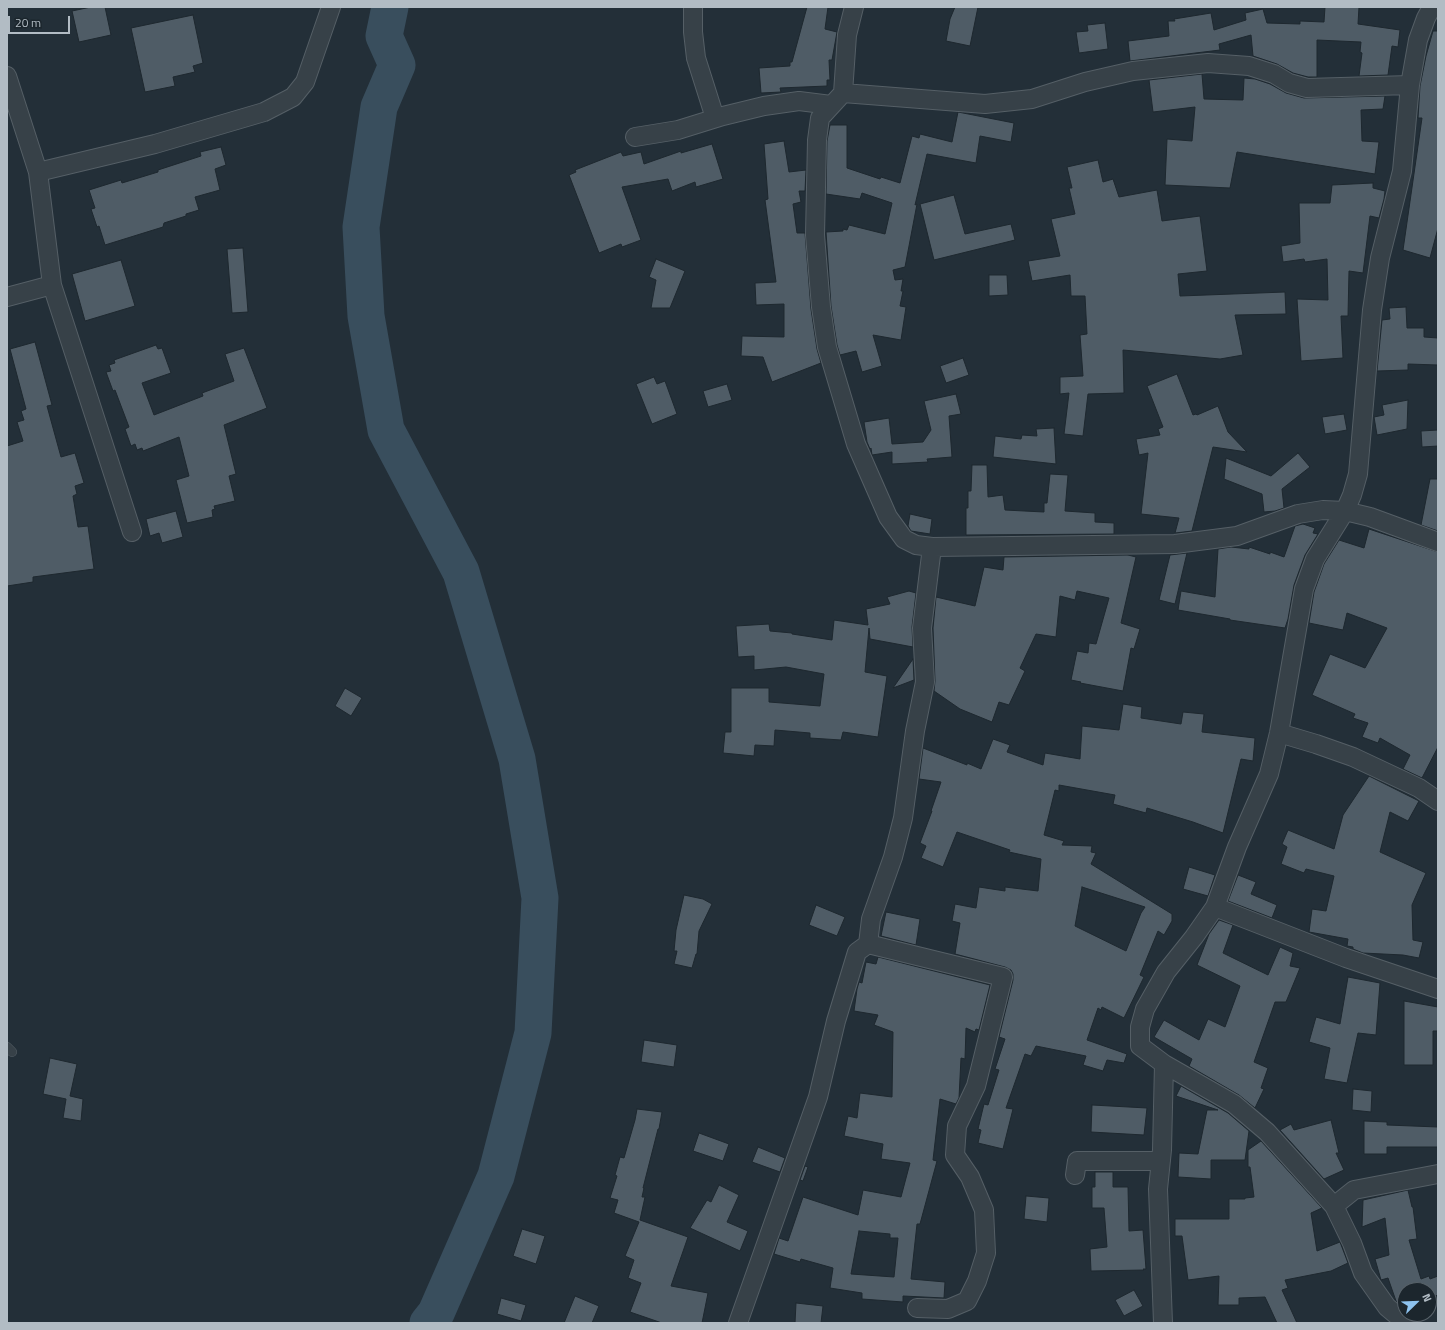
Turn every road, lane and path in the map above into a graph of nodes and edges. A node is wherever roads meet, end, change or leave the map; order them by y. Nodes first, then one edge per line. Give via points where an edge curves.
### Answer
1 (331, 7) edge
2 (693, 7) edge
3 (854, 7) edge
4 (1432, 7) edge
5 (7, 76) edge
6 (1410, 85) junction
7 (837, 99) junction
8 (715, 118) junction
9 (635, 137) dead end
10 (38, 172) junction
11 (52, 285) junction
12 (7, 297) edge
13 (1345, 511) junction
14 (132, 532) dead end
15 (1438, 542) edge
16 (932, 547) junction
17 (1279, 733) junction
18 (1438, 801) edge
19 (1215, 908) junction
20 (868, 944) junction
21 (1438, 989) edge
22 (1164, 1064) junction
23 (1161, 1160) junction
24 (1438, 1174) edge
25 (1075, 1175) dead end
26 (1334, 1206) junction
27 (917, 1308) dead end
28 (738, 1323) edge
29 (1163, 1323) edge
30 (1406, 1323) edge

1 - 10 street via 305,82 293,97 264,112 155,144
2 - 8 street via 696,58
3 - 7 street
4 - 6 street via 1418,40
5 - 10 street
6 - 7 street via 1307,88 1249,66 1208,63 1133,71 1085,82 1032,99 985,104
6 - 13 street via 1402,171 1380,258 1372,310 1358,474
7 - 8 street via 764,106
7 - 16 street via 820,118 815,186 815,235 827,347 856,444 888,517 904,539 916,545
8 - 9 street via 678,130
10 - 11 street
11 - 12 street
11 - 14 street
13 - 15 street
13 - 16 street via 1323,510 1298,514 1237,536 1175,544
13 - 17 street via 1315,559 1304,589
16 - 20 street via 922,628 925,682 915,731 903,818 893,857 871,919
17 - 18 street via 1353,757 1419,788
17 - 19 street via 1269,774 1237,847
19 - 21 street via 1346,958
19 - 22 street via 1166,972 1145,1009 1140,1027 1140,1046
20 - 27 street via 1003,977 976,1086 957,1126 955,1155 970,1177 984,1210 986,1253 967,1301 948,1309
20 - 28 street via 857,952 836,1021 818,1097
22 - 23 street
22 - 26 street via 1234,1104 1267,1132
23 - 25 street via 1077,1161
23 - 29 street via 1158,1189
24 - 26 street via 1354,1190
26 - 30 street via 1363,1273 1387,1307

